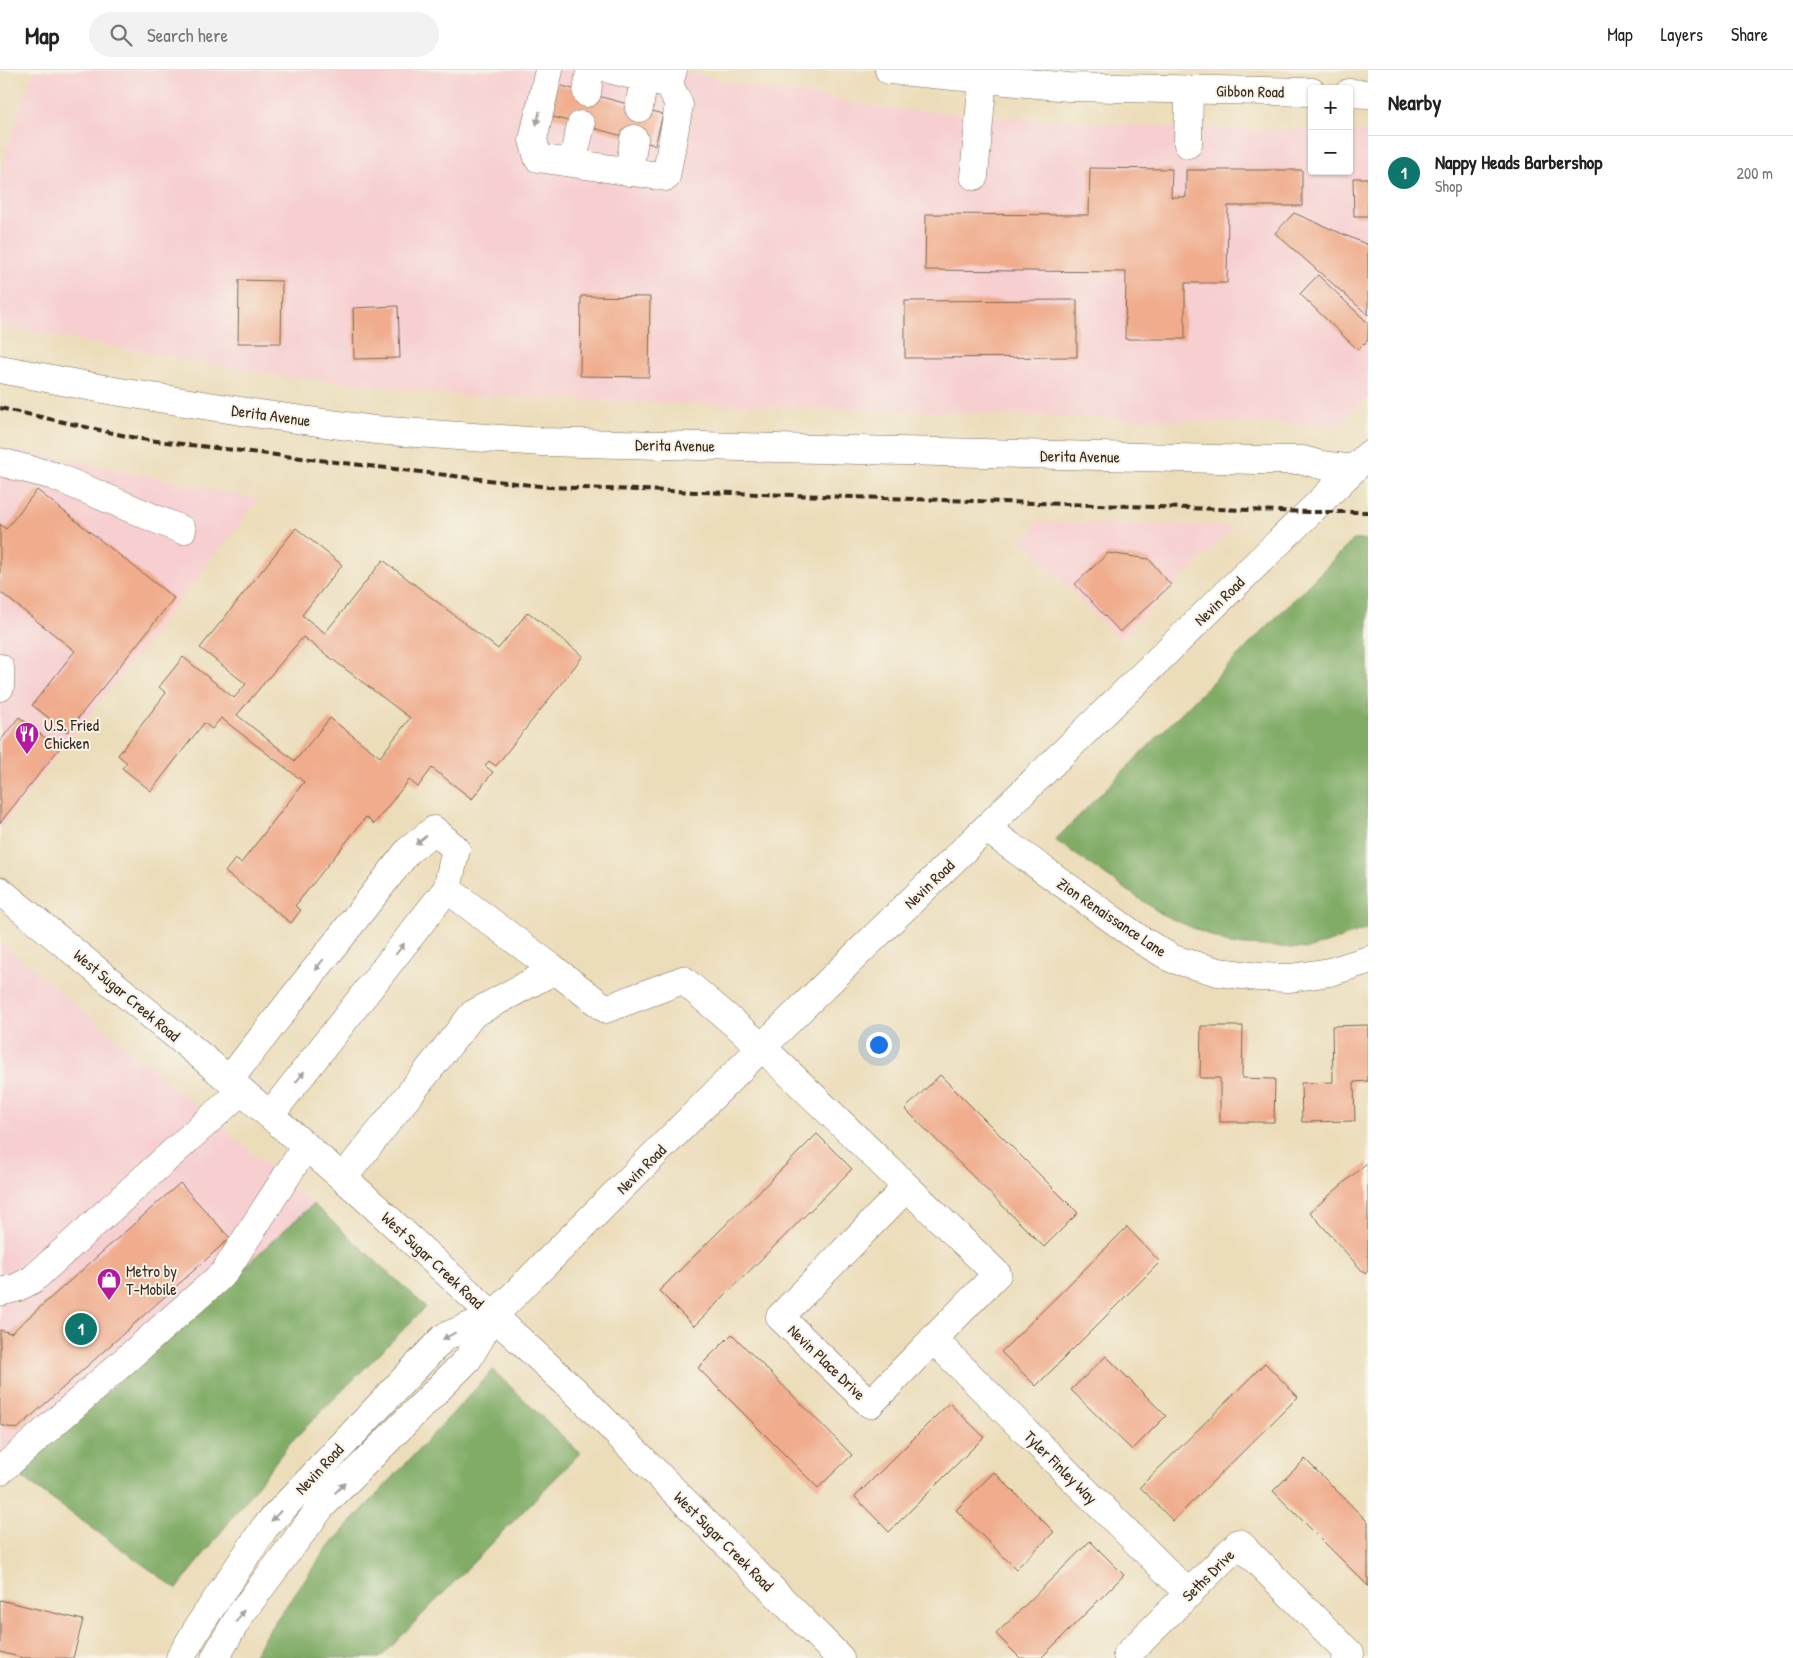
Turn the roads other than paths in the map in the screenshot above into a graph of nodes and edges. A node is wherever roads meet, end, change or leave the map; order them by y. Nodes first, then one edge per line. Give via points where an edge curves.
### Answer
1 (549, 70) edge
2 (612, 70) edge
3 (889, 70) edge
4 (662, 77) edge
5 (983, 79) junction
6 (1189, 90) junction
7 (1308, 92) edge
8 (1353, 93) edge
9 (1368, 94) edge
10 (638, 108) dead end
11 (580, 125) dead end
12 (634, 139) dead end
13 (1188, 144) dead end
14 (572, 163) junction
15 (628, 172) junction
16 (974, 176) dead end
17 (0, 369) edge
18 (0, 462) edge
19 (1361, 462) edge
20 (182, 530) dead end
21 (0, 668) edge
22 (0, 687) edge
23 (987, 829) junction
24 (447, 889) junction
25 (0, 891) edge
26 (1368, 960) edge
27 (555, 970) junction
28 (762, 1047) junction
29 (235, 1086) junction
30 (270, 1115) junction
31 (306, 1146) junction
32 (343, 1178) junction
33 (907, 1187) junction
34 (0, 1292) edge
35 (493, 1316) junction
36 (933, 1339) junction
37 (0, 1471) edge
38 (1188, 1594) junction
39 (180, 1658) edge
40 (215, 1658) edge
41 (840, 1658) edge
42 (1129, 1658) edge
43 (1346, 1658) edge

1 -> 14 main road via 533,140 538,158
2 - 4 main road
3 - 5 main road, Gibbon Road
4 - 10 main road
4 - 15 main road via 679,104 666,177
5 - 6 main road, Gibbon Road via 1069,87
5 - 16 main road
6 - 7 main road, Gibbon Road
6 - 13 main road
8 - 9 main road
11 - 14 main road
12 - 15 main road
14 - 15 main road
17 - 19 main road, Derita Avenue via 270,416 375,430 542,442 1303,460 1321,465
18 - 20 main road via 54,476
19 - 23 main road, Nevin Road
21 - 22 main road
23 - 26 main road, Zion Renaissance Lane via 1141,940 1173,959 1218,972 1290,978 1330,972
23 - 28 main road, Nevin Road
24 - 27 main road
24 -> 29 main road via 456,849 434,830 408,851
30 -> 24 main road
25 - 29 main road, West Sugar Creek Road
27 - 28 main road, Nevin Place Drive via 606,1009 683,980
27 - 32 main road via 472,1014
28 - 33 main road, Nevin Place Drive
28 - 35 main road, Nevin Road
29 - 30 main road, West Sugar Creek Road
29 - 34 main road via 32,1280
30 - 31 main road, West Sugar Creek Road
31 - 32 main road, West Sugar Creek Road
31 - 37 main road via 224,1273
32 - 35 main road, West Sugar Creek Road
33 - 36 main road, Nevin Place Drive via 997,1274
33 - 36 main road, Nevin Place Drive via 780,1317 870,1404
35 -> 39 main road, Nevin Road via 444,1337 265,1527
40 -> 35 main road, Nevin Road via 240,1615 321,1507 468,1359
35 - 41 main road, West Sugar Creek Road via 576,1392
36 - 38 main road, Tyler Finley Way
38 - 42 main road, Seths Drive via 1127,1656
38 - 43 main road, Seths Drive via 1239,1543 1350,1654

